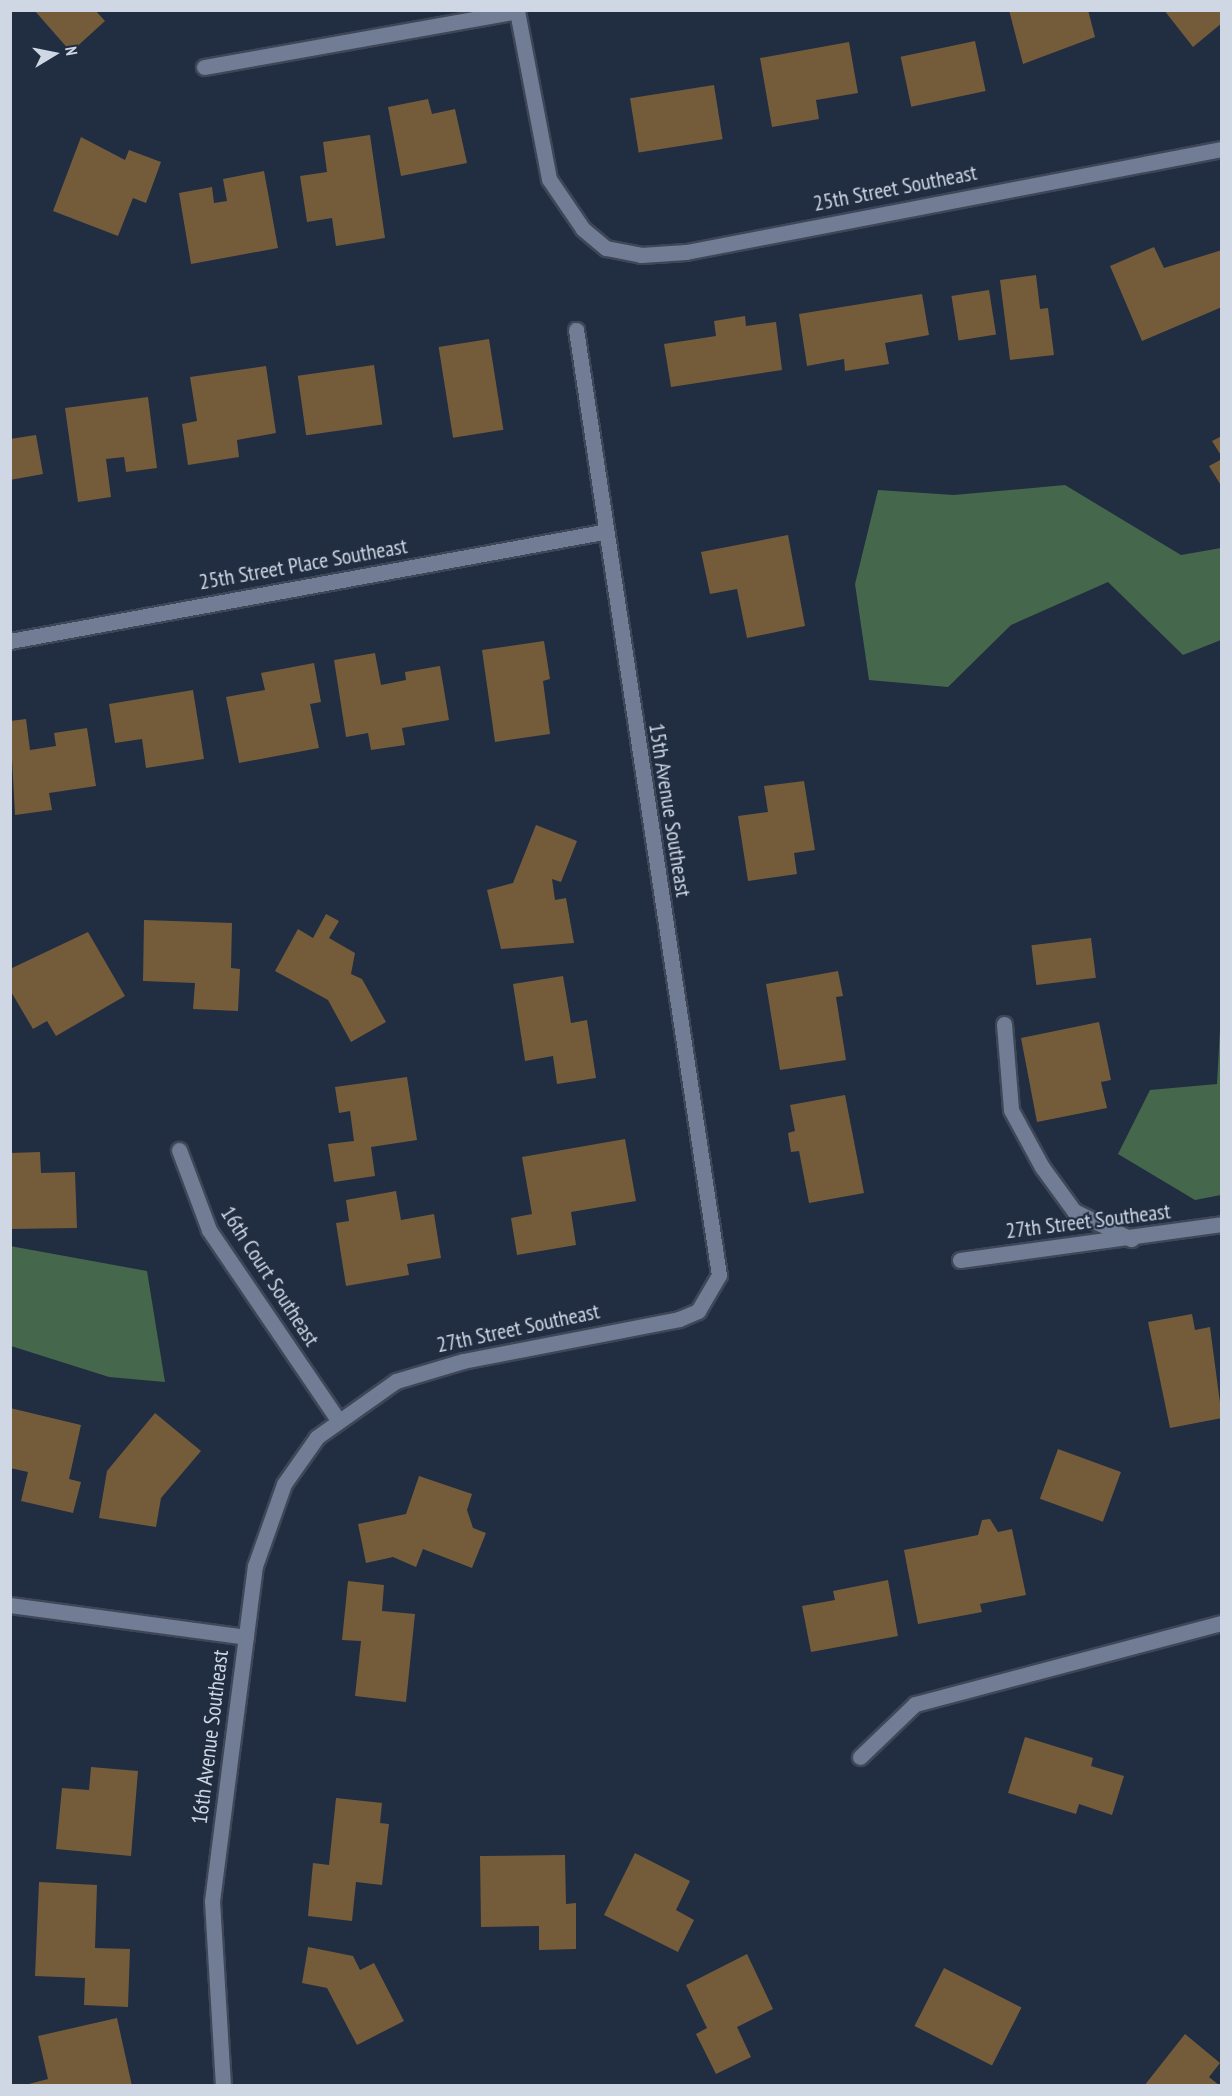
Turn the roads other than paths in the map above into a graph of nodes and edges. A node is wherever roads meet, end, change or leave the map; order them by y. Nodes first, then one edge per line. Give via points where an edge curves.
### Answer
1 (517, 10) edge
2 (204, 67) dead end
3 (1221, 149) edge
4 (576, 330) dead end
5 (603, 532) junction
6 (10, 641) edge
7 (1004, 1024) dead end
8 (180, 1149) dead end
9 (1221, 1224) edge
10 (1131, 1239) junction
11 (960, 1260) dead end
12 (711, 1295) joint
13 (338, 1419) junction
14 (10, 1605) edge
15 (1221, 1623) edge
16 (246, 1637) junction
17 (860, 1757) dead end
18 (223, 2085) edge

1 - 2 street
1 - 3 street, 25th Street Southeast via 549,179 583,229 606,248 641,255 686,252
4 - 5 street, 15th Avenue Southeast
5 - 6 street, 25th Street Place Southeast
5 - 12 street, 15th Avenue Southeast via 717,1251 719,1275
7 - 10 street via 1011,1110 1042,1167 1074,1210
8 - 13 street, 16th Court Southeast via 209,1230
9 - 10 street, 27th Street Southeast
10 - 11 street, 27th Street Southeast
12 - 13 street, 27th Street Southeast via 698,1311 679,1319 424,1371 396,1381
13 - 16 street, 16th Avenue Southeast via 317,1437 290,1474 269,1519
14 - 16 street
15 - 17 street via 915,1704
16 - 18 street, 16th Avenue Southeast via 212,1901

